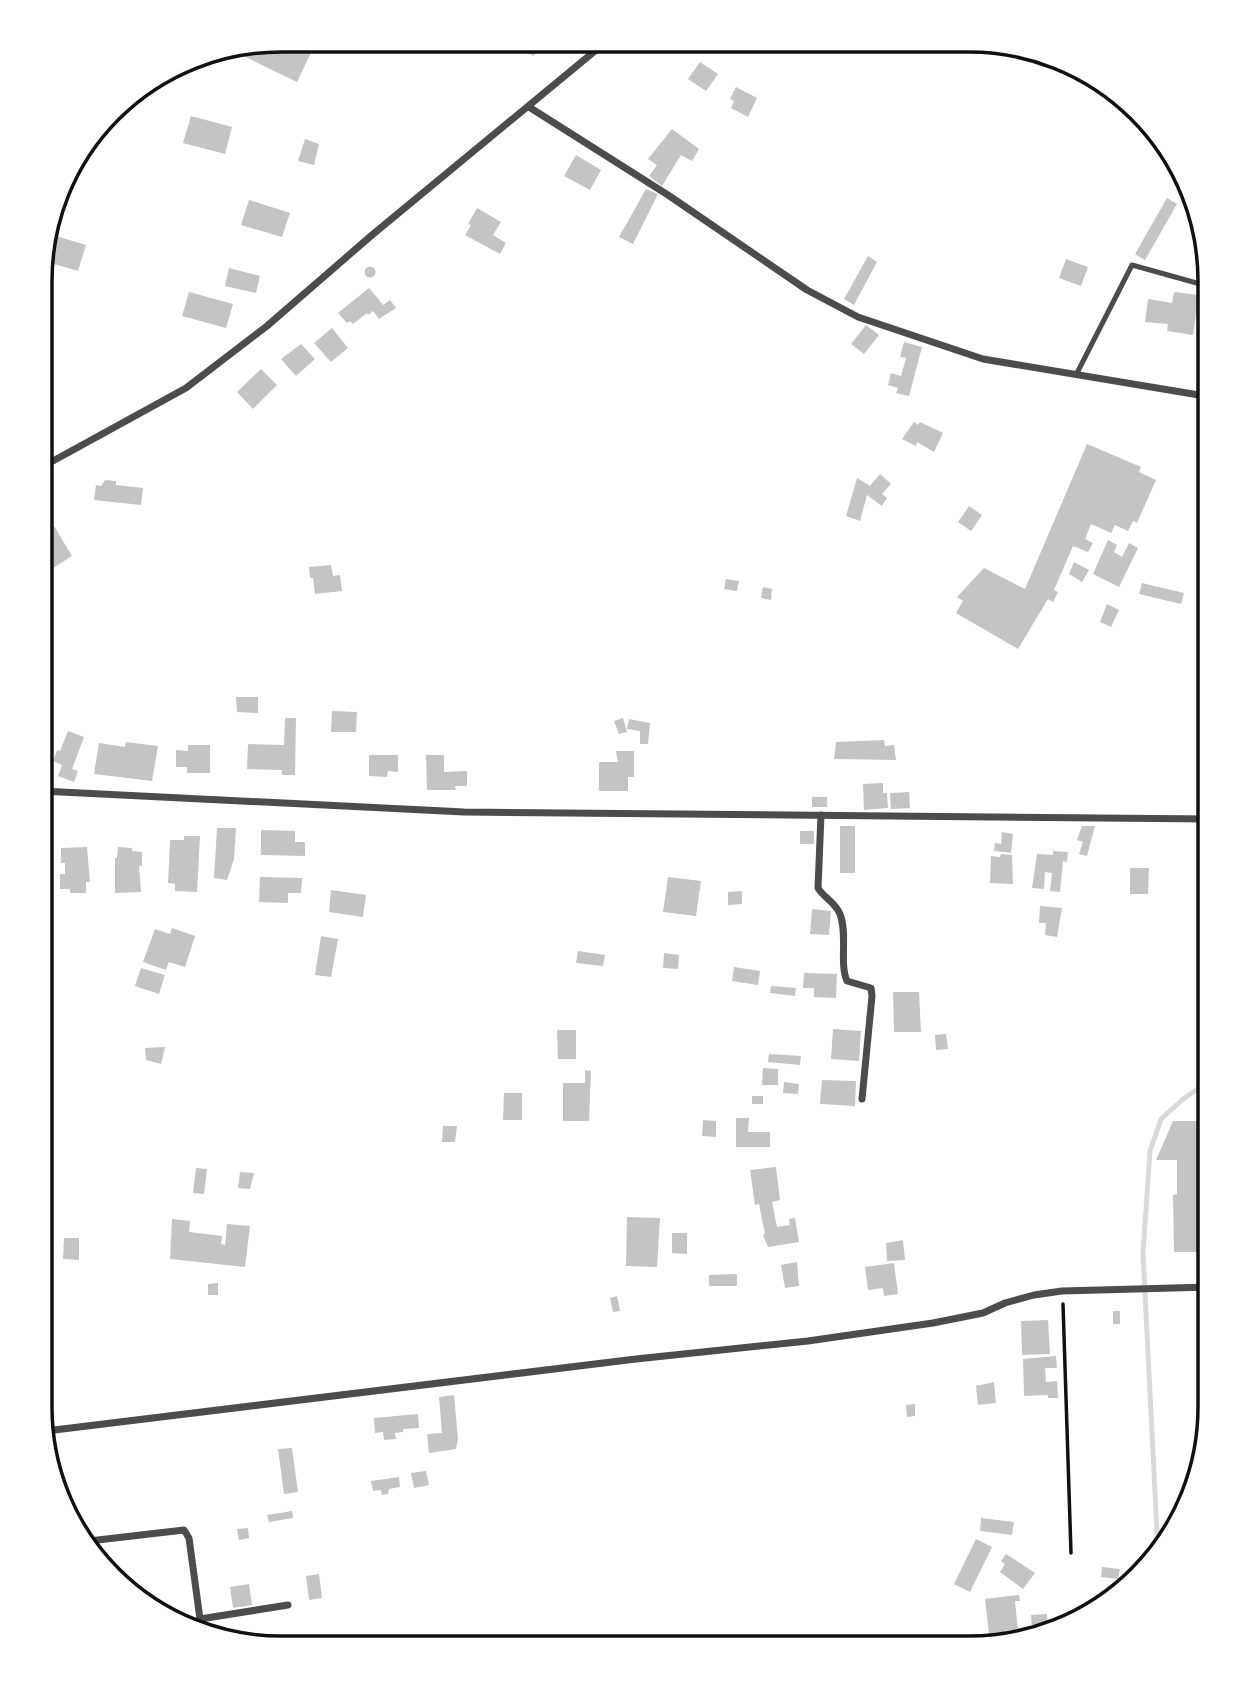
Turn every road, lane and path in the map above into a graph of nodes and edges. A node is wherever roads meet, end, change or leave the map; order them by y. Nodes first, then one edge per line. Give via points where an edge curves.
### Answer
1 (594, 52) edge
2 (529, 107) junction
3 (1198, 283) edge
4 (1076, 375) junction
5 (1198, 395) edge
6 (52, 462) edge
7 (52, 791) edge
8 (821, 815) junction
9 (1198, 819) edge
10 (862, 1099) dead end
11 (1198, 1287) edge
12 (1062, 1291) junction
13 (54, 1430) edge
14 (95, 1540) edge
15 (1071, 1553) dead end
16 (288, 1605) dead end

1 - 2 street
2 - 4 street via 807,290 858,317 983,359
2 - 6 street via 186,388
3 - 4 lane via 1132,265
4 - 5 street
7 - 8 street via 464,811
8 - 9 street
8 - 10 street via 818,888 840,915 847,981 871,988
11 - 12 street
12 - 13 street via 946,1320 807,1341
12 - 15 path
14 - 16 street via 184,1530 189,1538 200,1619

